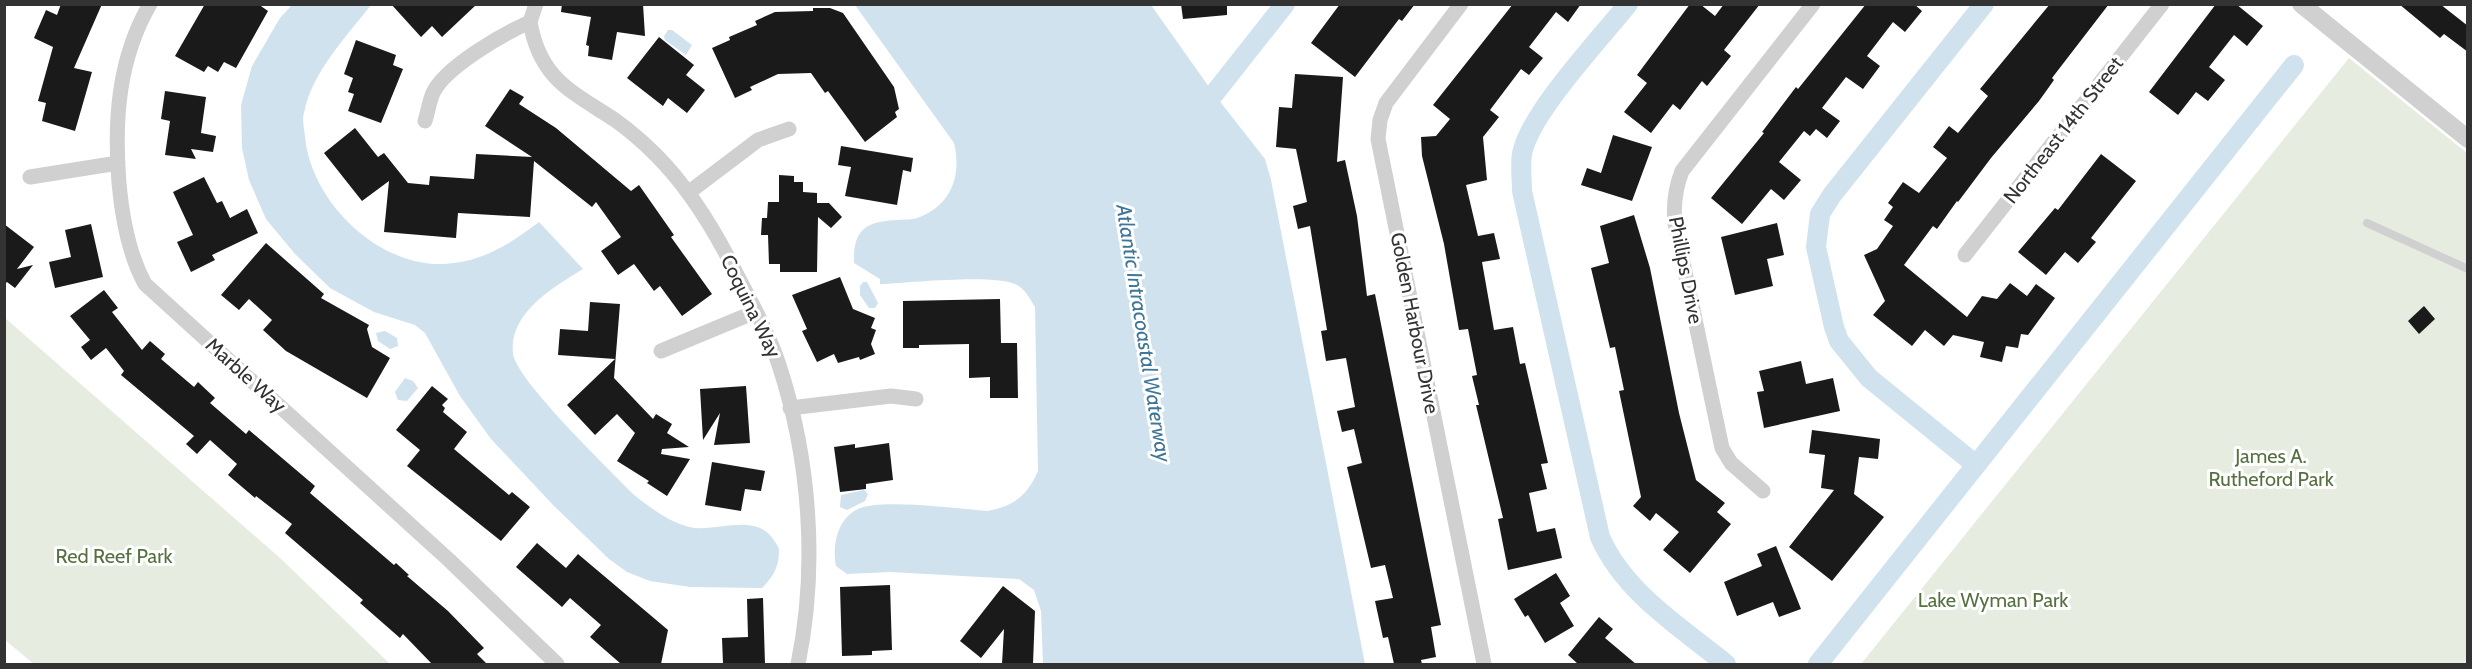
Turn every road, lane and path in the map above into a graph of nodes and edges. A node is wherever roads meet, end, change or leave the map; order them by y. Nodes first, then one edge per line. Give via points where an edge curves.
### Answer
1 (150, 4) edge
2 (536, 4) edge
3 (1461, 4) edge
4 (1812, 4) edge
5 (2162, 4) edge
6 (2301, 4) edge
7 (530, 22) junction
8 (425, 121) dead end
9 (789, 129) dead end
10 (2468, 139) edge
11 (118, 162) junction
12 (30, 177) dead end
13 (688, 192) junction
14 (2367, 223) dead end
15 (1965, 255) dead end
16 (2468, 269) edge
17 (755, 312) junction
18 (661, 351) dead end
19 (916, 399) dead end
20 (790, 408) junction
21 (1763, 491) dead end
22 (557, 664) edge
23 (798, 664) edge
24 (1484, 664) edge

1 - 11 street, Marble Way via 134,40 120,90
2 - 7 street
3 - 24 street, Golden Harbour Drive via 1386,103 1378,139
4 - 21 street, Phillips Drive via 1682,171 1674,207 1722,448 1731,463
5 - 15 street, Northeast 14th Street
6 - 10 street
7 - 8 street via 477,51 447,77 433,92
7 - 13 street, Coquina Way via 533,42 552,76 617,121
9 - 13 street via 758,140
11 - 12 street
11 - 22 street, Marble Way via 122,216 136,268 145,284
13 - 17 street, Coquina Way via 721,244
14 - 16 lane
17 - 18 street
17 - 20 street, Coquina Way via 779,364
19 - 20 street via 891,396
20 - 23 street, Coquina Way via 802,456 807,511 806,605

